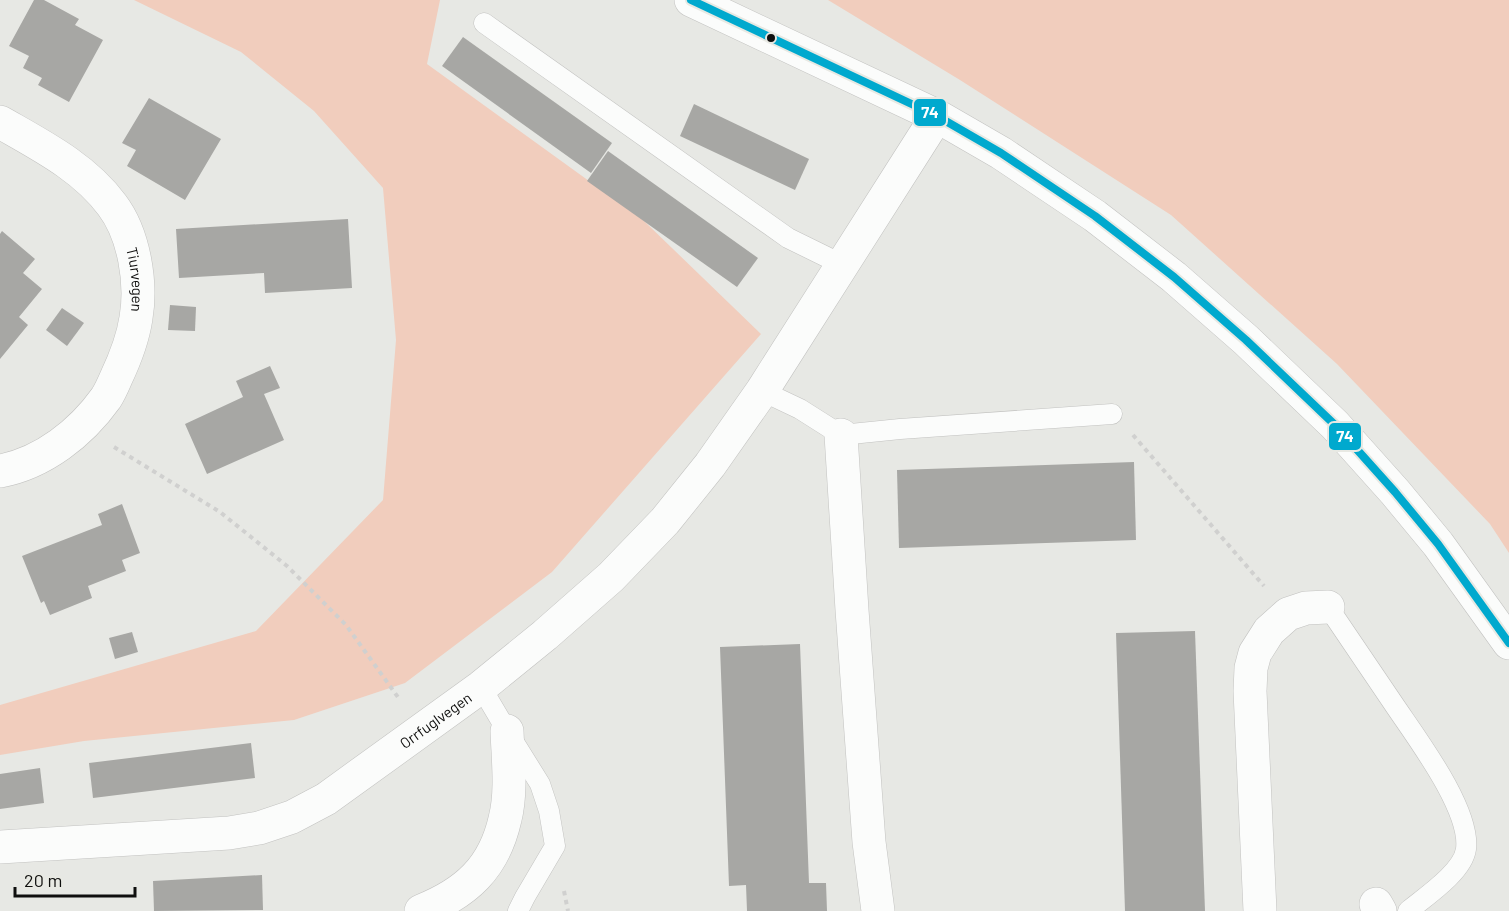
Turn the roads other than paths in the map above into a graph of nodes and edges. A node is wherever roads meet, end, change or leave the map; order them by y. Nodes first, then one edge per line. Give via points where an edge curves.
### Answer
1 (691, 0) edge
2 (484, 23) dead end
3 (937, 116) junction
4 (0, 122) edge
5 (843, 265) junction
6 (762, 391) junction
7 (1112, 414) road end
8 (842, 435) junction
9 (0, 471) edge
10 (1328, 607) joint
11 (1509, 643) edge
12 (481, 687) junction
13 (507, 731) junction
14 (0, 848) edge
15 (421, 911) edge
16 (518, 911) edge
17 (878, 911) edge
18 (1260, 911) edge
19 (1408, 911) edge

1 - 3 street
2 - 5 lane via 788,238
3 - 5 street, Orrfuglvegen
3 - 11 street via 1095,216 1246,340 1335,425 1395,492
4 - 9 street, Tiurvegen via 61,157 113,205 130,237 138,286 136,317 124,361 107,397 82,428 61,444 38,458
5 - 6 street, Orrfuglvegen
6 - 8 lane
6 - 12 street, Orrfuglvegen via 665,521 611,577
7 - 8 lane
8 - 17 street via 868,842
10 - 18 street via 1288,614 1269,631 1251,668
10 - 19 lane via 1439,772 1465,830 1466,848 1453,874
12 - 13 lane
12 - 14 street, Orrfuglvegen via 326,799 260,828
13 - 15 street via 509,782 506,818 498,842 486,866 470,884
13 - 16 lane via 540,784 555,846

